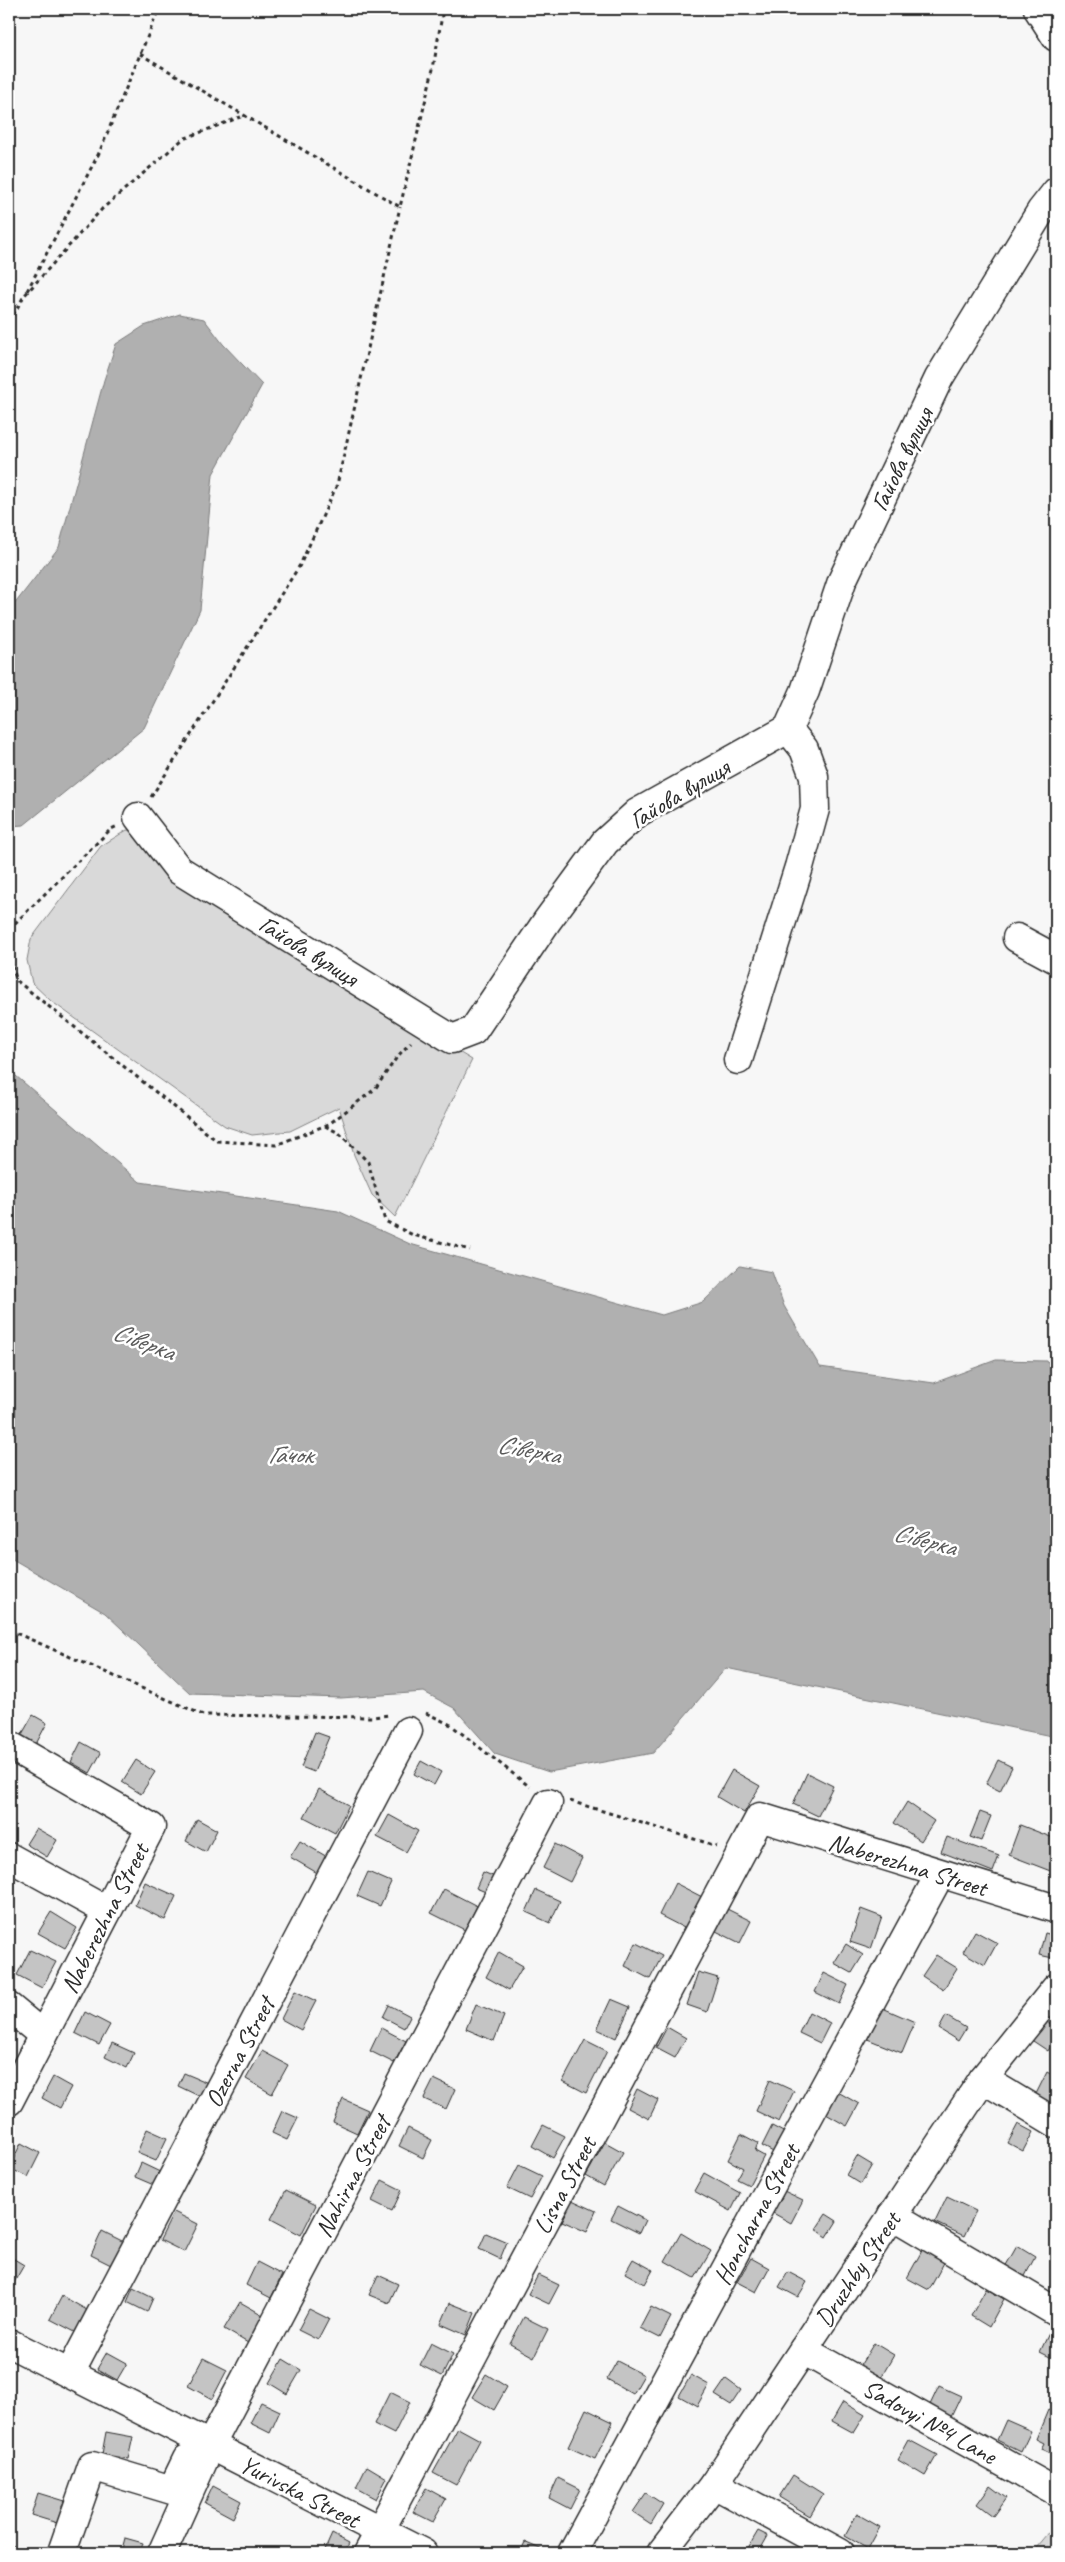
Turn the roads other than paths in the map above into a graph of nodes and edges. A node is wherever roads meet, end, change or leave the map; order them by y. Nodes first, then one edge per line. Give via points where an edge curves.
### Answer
1 (1038, 9) edge
2 (1056, 37) edge
3 (1056, 192) edge
4 (788, 730) junction
5 (138, 817) road end
6 (1017, 938) dead end
7 (1056, 959) edge
8 (738, 1060) dead end
9 (408, 1731) dead end
10 (9, 1745) edge
11 (548, 1802) dead end
12 (760, 1818) joint
13 (9, 1857) edge
14 (940, 1874) junction
15 (1056, 1909) edge
16 (108, 1912) junction
17 (1056, 1988) edge
18 (9, 2007) edge
19 (43, 2035) junction
20 (984, 2078) junction
21 (9, 2101) edge
22 (1056, 2123) edge
23 (892, 2216) junction
24 (1056, 2312) edge
25 (9, 2343) edge
26 (803, 2350) junction
27 (70, 2373) junction
28 (203, 2443) junction
29 (714, 2484) junction
30 (1056, 2492) edge
31 (374, 2542) edge
32 (62, 2552) edge
33 (162, 2553) edge
34 (423, 2553) edge
35 (572, 2553) edge
36 (661, 2553) edge
37 (840, 2553) edge

1 - 2 street
3 - 4 street, Гайова вулиця via 940,378 842,581
4 - 5 street, Гайова вулиця via 637,813 606,842 547,921 473,1031 452,1039 179,870
4 - 8 street via 804,749 814,776 815,808
6 - 7 street
9 - 27 street, Ozerna Street
10 - 16 street, Naberezhna Street via 151,1827
11 - 28 street, Nahirna Street
12 - 14 street, Naberezhna Street
12 - 31 street, Lisna Street
13 - 16 street
14 - 15 street, Naberezhna Street
14 - 35 street, Honcharna Street
16 - 19 street, Naberezhna Street
17 - 20 street, Druzhby Street
18 - 19 street
19 - 21 street, Naberezhna Street
20 - 22 street
20 - 23 street, Druzhby Street
23 - 24 street
23 - 26 street, Druzhby Street
25 - 27 street, Yurivska Street
26 - 29 street, Druzhby Street
26 - 30 street, Sadovyi №4 Lane
27 - 28 street, Yurivska Street
28 - 31 street, Yurivska Street
28 - 32 street via 172,2490 92,2466
28 - 33 street, Nahirna Street
29 - 36 street, Druzhby Street
29 - 37 street
31 - 34 street, Yurivska Street

